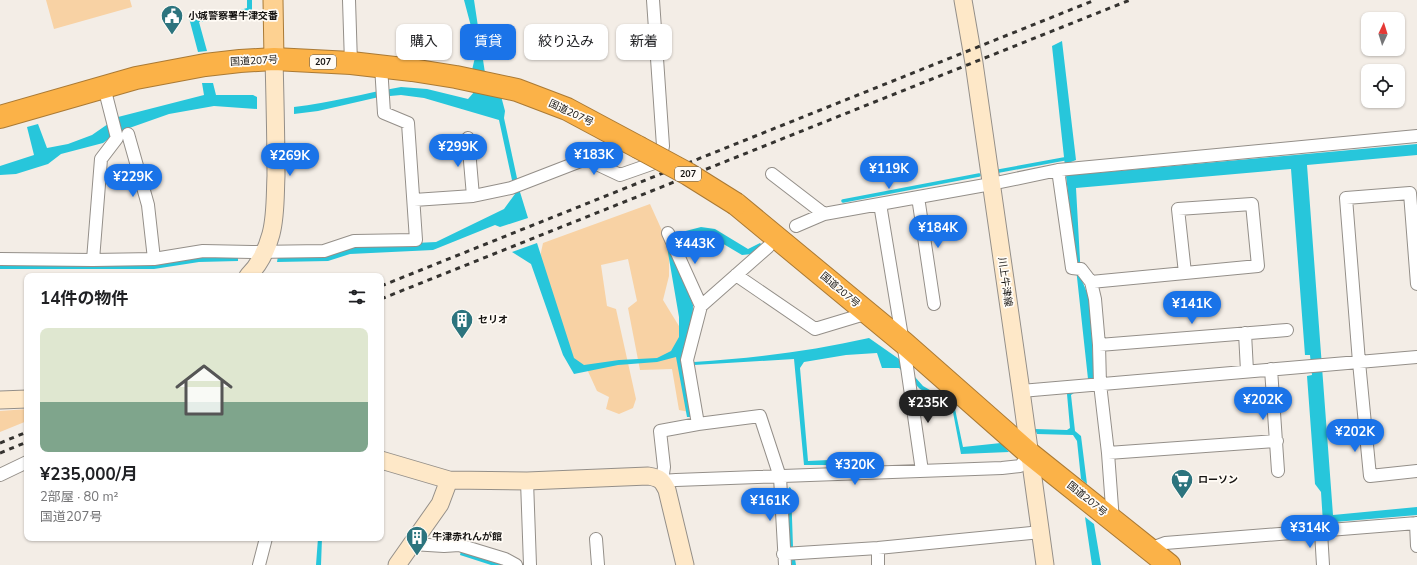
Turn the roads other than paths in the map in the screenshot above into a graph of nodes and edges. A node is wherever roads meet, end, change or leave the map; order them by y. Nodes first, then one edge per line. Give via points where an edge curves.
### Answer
1 (273, 0) edge
2 (349, 0) edge
3 (653, 0) edge
4 (963, 0) edge
5 (274, 59) junction
6 (351, 63) junction
7 (381, 66) junction
8 (104, 87) junction
9 (0, 117) edge
10 (123, 136) junction
11 (1417, 136) edge
12 (468, 138) dead end
13 (1058, 170) junction
14 (772, 174) dead end
15 (991, 184) junction
16 (473, 196) junction
17 (918, 197) junction
18 (414, 200) junction
19 (880, 204) junction
20 (824, 214) junction
21 (796, 226) dead end
22 (668, 233) dead end
23 (768, 247) dead end
24 (265, 252) junction
25 (0, 259) edge
26 (154, 259) junction
27 (93, 260) junction
28 (250, 273) edge
29 (1185, 273) junction
30 (736, 275) junction
31 (1091, 282) junction
32 (1417, 284) edge
33 (934, 304) dead end
34 (701, 306) junction
35 (868, 313) junction
36 (1287, 330) dead end
37 (1245, 333) junction
38 (904, 343) junction
39 (1099, 345) junction
40 (1417, 356) edge
41 (1358, 362) junction
42 (1271, 369) junction
43 (1247, 371) junction
44 (1100, 384) junction
45 (1021, 391) junction
46 (24, 399) edge
47 (0, 400) edge
48 (698, 424) junction
49 (1276, 441) junction
50 (1108, 453) junction
51 (1030, 454) junction
52 (384, 461) edge
53 (24, 463) edge
54 (922, 471) junction
55 (1278, 471) dead end
56 (1417, 472) edge
57 (0, 475) edge
58 (780, 477) junction
59 (449, 480) junction
60 (527, 481) junction
61 (662, 481) junction
62 (1113, 521) junction
63 (1416, 523) edge
64 (1041, 532) junction
65 (1321, 532) junction
66 (596, 539) dead end
67 (265, 541) edge
68 (412, 544) junction
69 (1417, 546) edge
70 (878, 548) junction
71 (1149, 549) junction
72 (784, 559) edge
73 (259, 565) edge
74 (397, 565) edge
75 (516, 565) edge
76 (530, 565) edge
77 (598, 565) edge
78 (685, 565) edge
79 (878, 565) edge
80 (1045, 565) edge
81 (1169, 565) edge
82 (1323, 565) edge

1 - 5 main road
2 - 6 street
3 - 16 street via 663,146 660,161 620,175 586,159 516,186
4 - 15 main road, 川上牛津線
5 - 6 highway, 国道207号 / 207
5 - 8 highway, 国道207号 / 207 via 168,71
5 - 24 main road via 275,212
6 - 7 highway, 国道207号 / 207
7 - 18 street via 384,113 408,123
7 - 35 highway, 国道207号 / 207, bridge via 456,77 517,90 567,109 688,174 736,204
8 - 9 highway, 国道207号 / 207
8 - 10 street via 112,119
10 - 26 street via 148,205
10 - 27 street via 101,159
11 - 13 street
12 - 16 street
13 - 15 street
13 - 31 street via 1072,268 1081,269
14 - 20 street
15 - 17 street
15 - 45 main road, 川上牛津線
16 - 18 street
17 - 19 street
17 - 33 street
18 - 24 street via 416,240 354,241 324,251
19 - 20 street
19 - 38 street
20 - 21 street
22 - 34 street
23 - 30 street
24 - 26 street via 203,251
24 - 28 main road
25 - 27 street
26 - 27 street
29 - 29 street via 1258,266 1252,204 1178,209
29 - 31 street
30 - 34 street
30 - 35 street via 816,329
31 - 39 street
32 - 41 street via 1410,193 1346,198
34 - 48 street via 687,360
35 - 38 highway, 国道207号 / 207
36 - 37 street
37 - 39 street
37 - 43 street
38 - 51 highway, 国道207号 / 207
38 - 54 street
39 - 44 street
40 - 41 street
41 - 42 street
41 - 56 street via 1370,476
42 - 43 street
42 - 49 street
43 - 44 street
44 - 45 street
44 - 50 street
45 - 51 main road, 川上牛津線
46 - 47 main road
48 - 58 street via 760,416
48 - 61 street via 660,431 664,467
49 - 50 street
49 - 55 street
50 - 62 street
51 - 54 street via 1020,466
51 - 62 highway, 国道207号 / 207
51 - 64 main road, 川上牛津線
52 - 59 main road
53 - 57 street
54 - 58 street
58 - 61 street
58 - 72 street
59 - 60 main road
59 - 68 main road via 440,504
60 - 61 main road via 648,476
60 - 76 street
61 - 78 main road via 667,490
62 - 71 highway, 国道207号 / 207
63 - 65 street
63 - 69 street
64 - 70 street
64 - 80 main road, 川上牛津線
65 - 71 street via 1165,543
65 - 82 street
66 - 77 street
67 - 73 street
68 - 74 main road
68 - 75 street via 458,545 505,559
70 - 72 street via 798,553
70 - 79 street
71 - 81 highway, 国道207号 / 207

